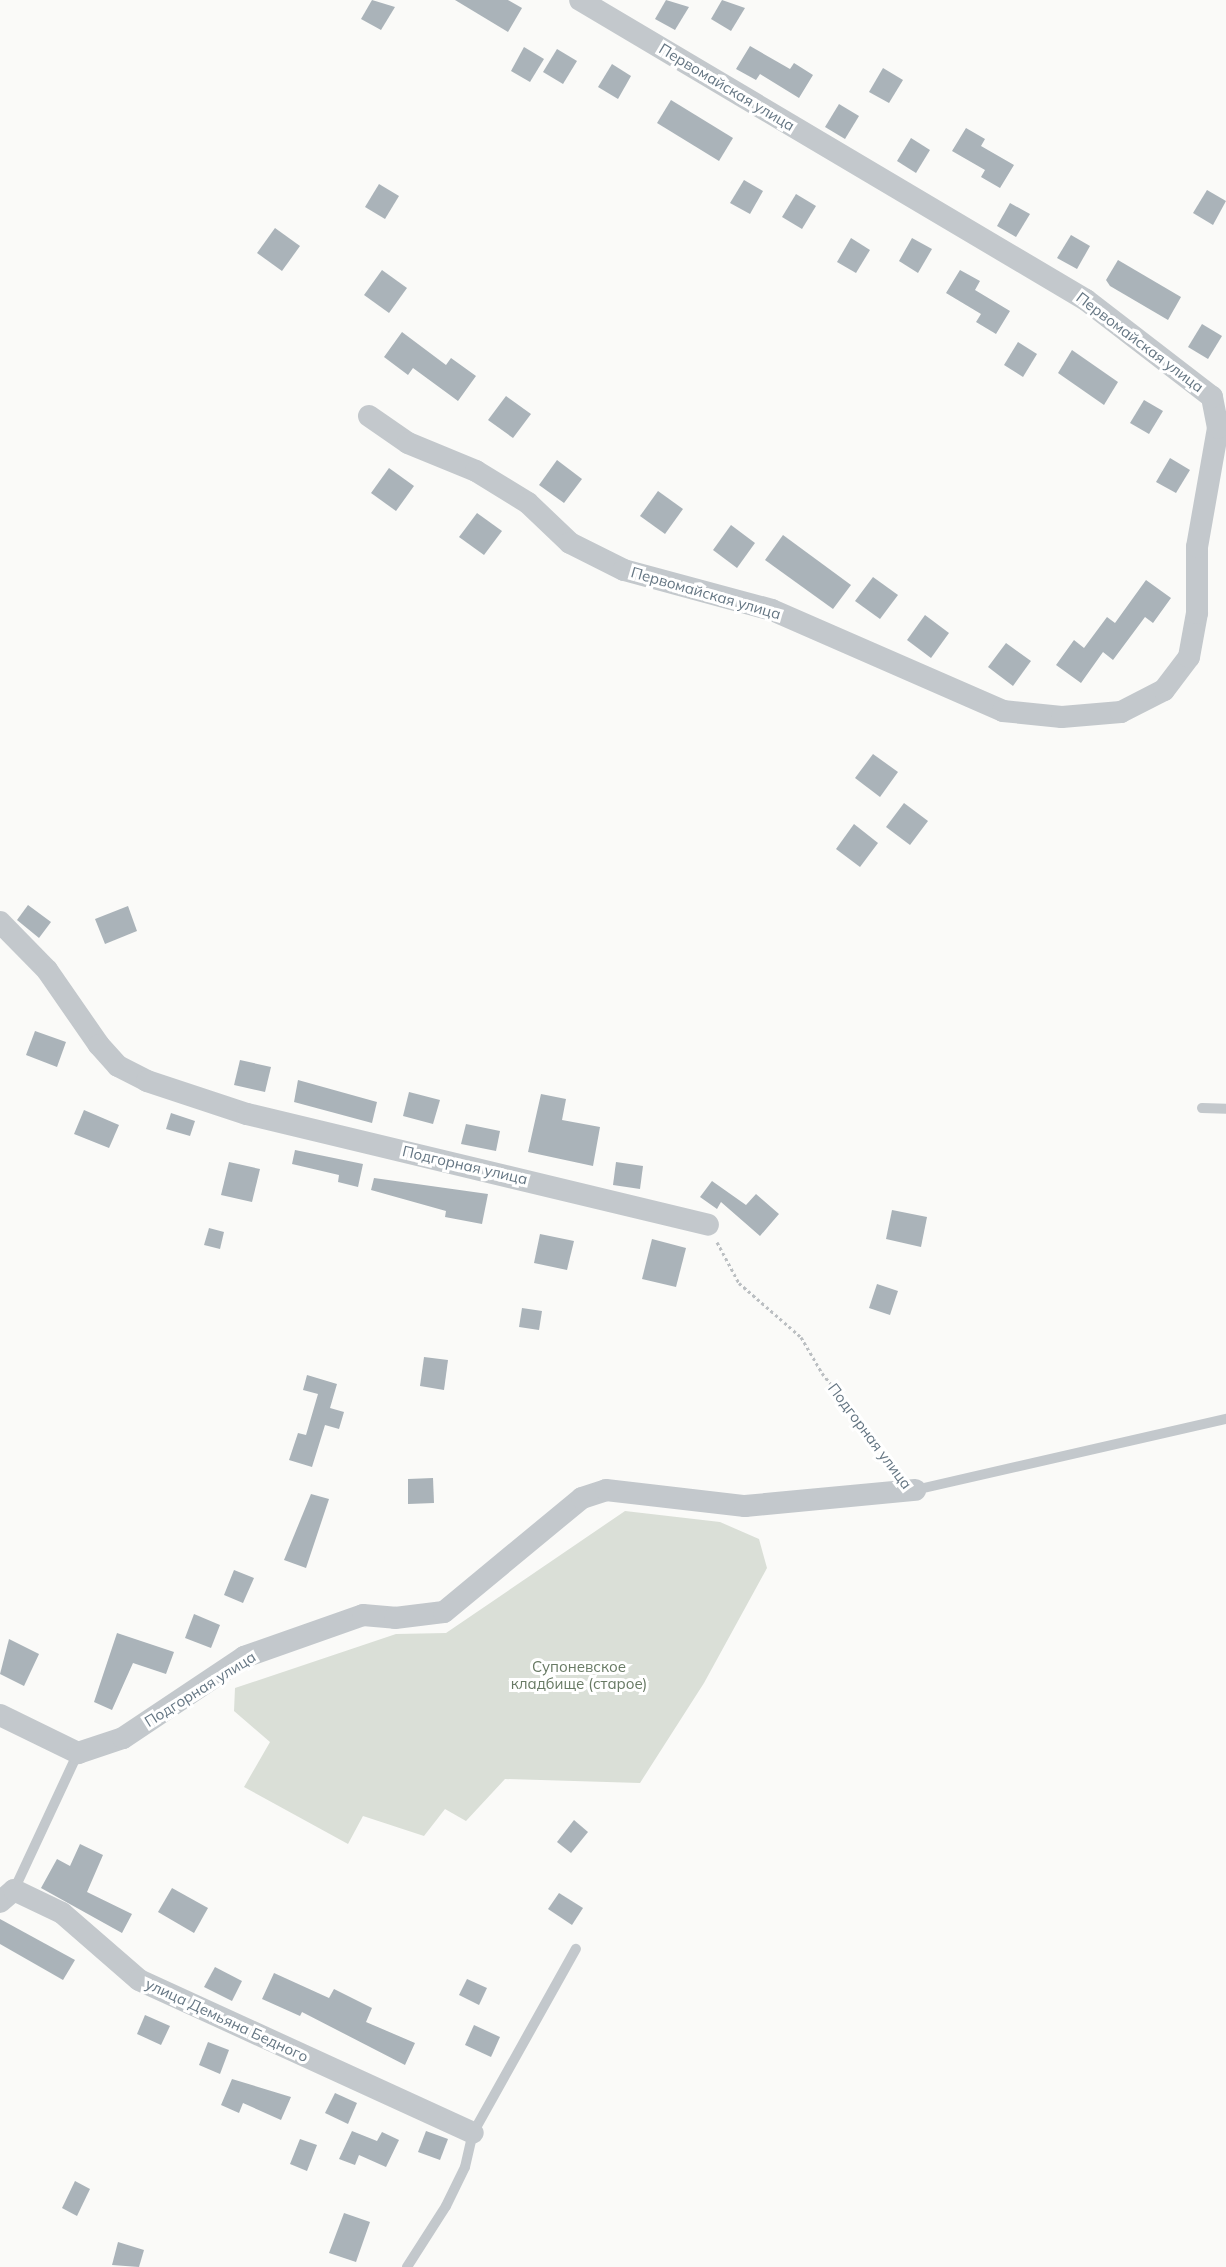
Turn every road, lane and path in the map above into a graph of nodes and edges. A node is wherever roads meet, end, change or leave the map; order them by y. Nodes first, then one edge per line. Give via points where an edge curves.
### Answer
1 (580, 0) edge
2 (369, 416) dead end
3 (0, 922) edge
4 (1202, 1108) dead end
5 (1226, 1109) edge
6 (708, 1225) joint
7 (1226, 1419) edge
8 (915, 1490) junction
9 (0, 1715) edge
10 (78, 1753) junction
11 (7, 1896) edge
12 (576, 1949) dead end
13 (473, 2133) junction
14 (407, 2267) edge

1 - 2 street, Первомайская улица via 1086,300 1212,397 1218,428 1197,547 1197,613 1189,657 1164,690 1121,712 1062,717 1003,711 772,610 624,570 570,543 528,503 476,471 408,443
3 - 6 street, Подгорная улица via 47,970 118,1066 147,1081 247,1114
4 - 5 lane
6 - 8 path, Подгорная улица via 739,1283 801,1337 822,1373
7 - 8 lane
8 - 10 street, Подгорная улица via 745,1506 606,1490 582,1498 444,1611 395,1618 363,1615 287,1640 244,1657 123,1738
9 - 10 street
10 - 11 lane
11 - 13 street, улица Демьяна Бедного via 62,1913 139,1980
12 - 13 lane
13 - 14 lane via 465,2167

